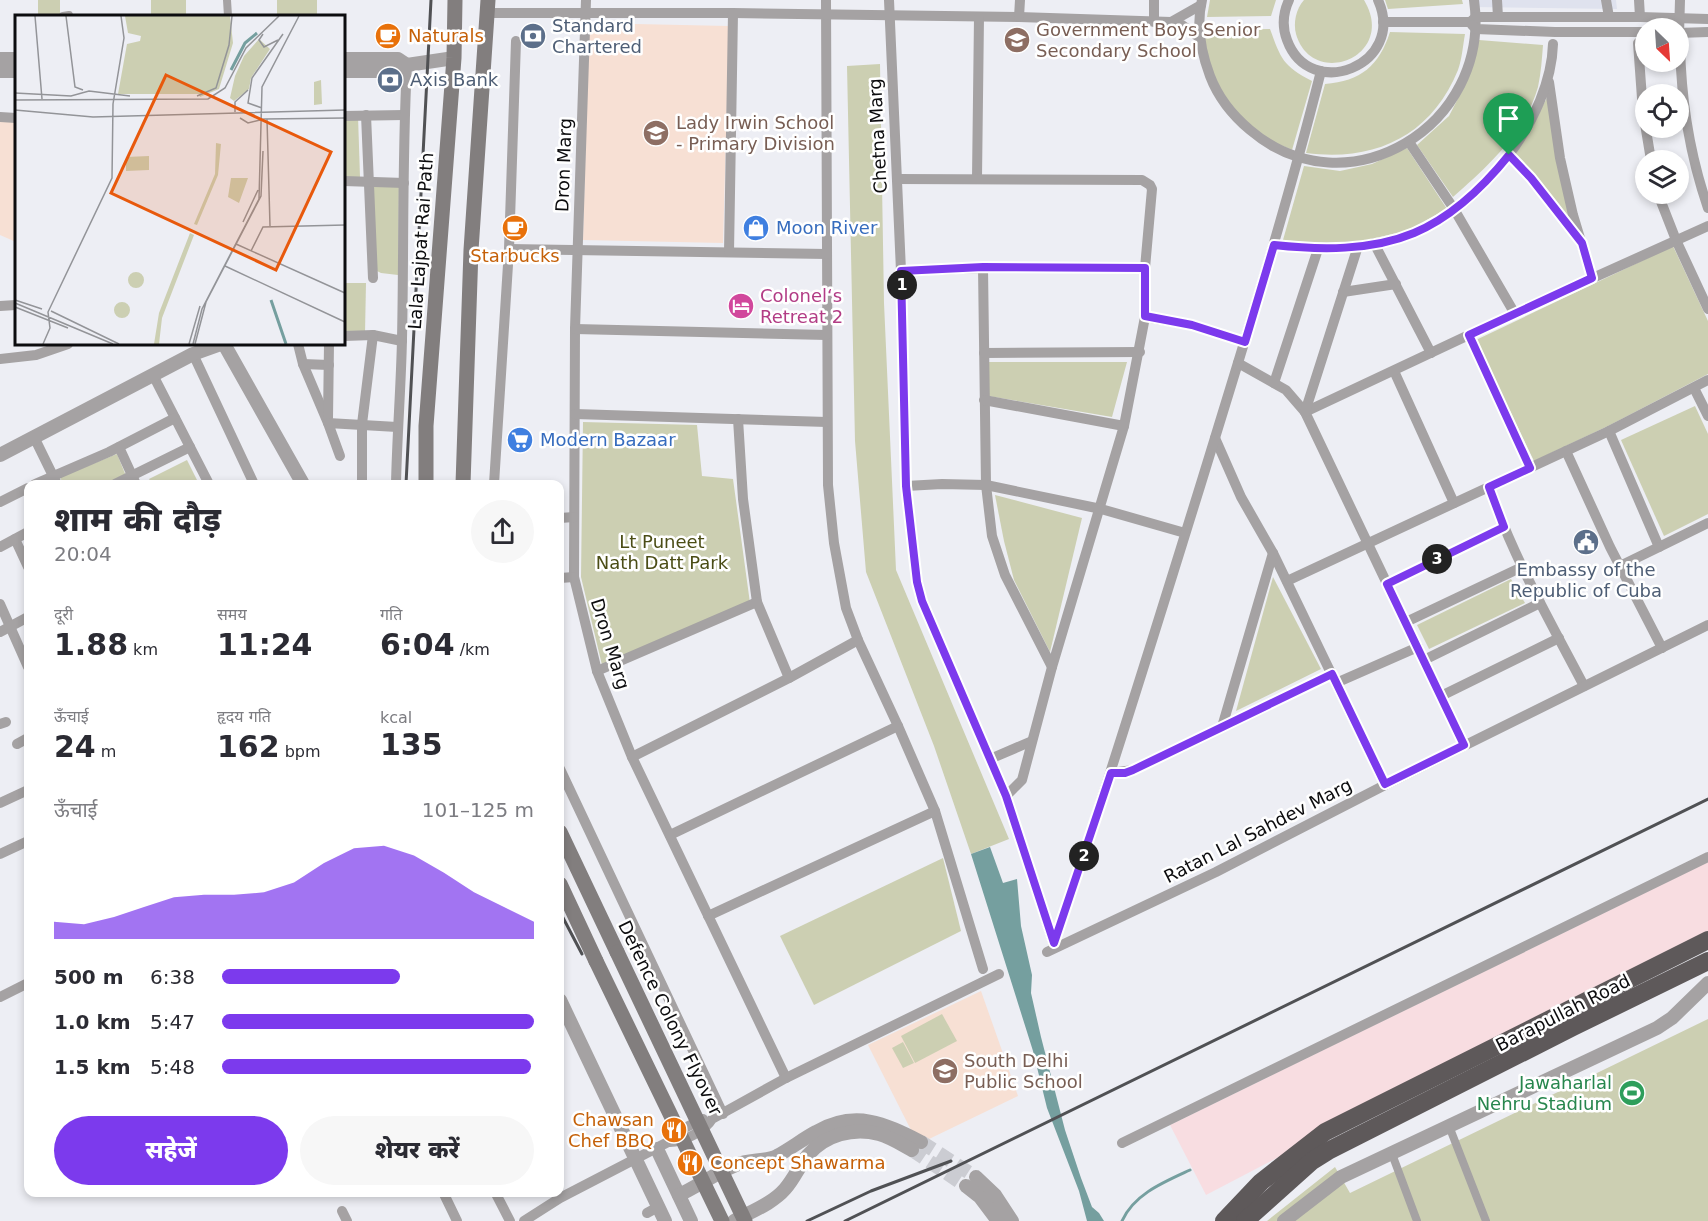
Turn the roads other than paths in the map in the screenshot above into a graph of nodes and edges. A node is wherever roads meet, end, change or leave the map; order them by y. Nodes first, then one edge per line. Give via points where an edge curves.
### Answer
1 (227, 0) edge
2 (455, 0) edge
3 (586, 0) edge
4 (826, 0) edge
5 (889, 0) edge
6 (1020, 0) edge
7 (1154, 0) edge
8 (1289, 0) edge
9 (1378, 0) edge
10 (1474, 0) edge
11 (1497, 0) edge
12 (1606, 0) edge
13 (1640, 0) edge
14 (1680, 0) edge
15 (1202, 2) edge
16 (488, 7) edge
17 (585, 12) junction
18 (733, 13) junction
19 (827, 14) junction
20 (228, 15) edge
21 (889, 15) junction
22 (979, 17) junction
23 (1019, 17) junction
24 (1498, 17) junction
25 (1609, 17) junction
26 (1640, 17) junction
27 (1681, 18) joint
28 (1689, 19) edge
29 (1708, 20) edge
30 (1154, 22) junction
31 (1171, 22) junction
32 (1383, 22) junction
33 (1474, 23) junction
34 (1635, 32) edge
35 (1708, 32) edge
36 (1689, 35) edge
37 (1200, 38) junction
38 (516, 41) dead end
39 (1554, 44) dead end
40 (454, 58) junction
41 (345, 59) edge
42 (407, 65) junction
43 (345, 71) edge
44 (1321, 71) junction
45 (1640, 72) edge
46 (1681, 72) edge
47 (1549, 79) junction
48 (404, 115) junction
49 (345, 116) edge
50 (366, 116) junction
51 (0, 117) edge
52 (15, 118) edge
53 (1409, 142) junction
54 (1649, 150) edge
55 (1509, 155) junction
56 (1299, 156) junction
57 (978, 178) junction
58 (897, 179) junction
59 (345, 181) edge
60 (367, 181) junction
61 (404, 183) junction
62 (1662, 204) edge
63 (1708, 208) edge
64 (1454, 209) junction
65 (1708, 226) edge
66 (1676, 240) junction
67 (1374, 243) junction
68 (1582, 243) junction
69 (1274, 245) junction
70 (1358, 246) junction
71 (578, 248) junction
72 (508, 249) junction
73 (1318, 249) junction
74 (729, 252) junction
75 (827, 254) junction
76 (983, 267) junction
77 (1145, 268) junction
78 (901, 271) junction
79 (373, 278) dead end
80 (1592, 278) junction
81 (1396, 284) junction
82 (1343, 292) junction
83 (15, 305) edge
84 (0, 306) edge
85 (1708, 309) edge
86 (1515, 314) junction
87 (1145, 316) junction
88 (575, 329) junction
89 (372, 335) junction
90 (827, 335) junction
91 (1469, 335) junction
92 (345, 336) edge
93 (402, 340) junction
94 (1245, 342) junction
95 (65, 345) edge
96 (220, 345) edge
97 (224, 345) edge
98 (298, 345) edge
99 (329, 345) edge
100 (1140, 352) junction
101 (984, 353) junction
102 (1431, 353) junction
103 (193, 354) junction
104 (0, 359) edge
105 (1238, 363) junction
106 (303, 364) junction
107 (329, 365) junction
108 (1394, 371) junction
109 (153, 375) junction
110 (1708, 380) edge
111 (1274, 383) junction
112 (1694, 388) junction
113 (984, 400) junction
114 (1305, 412) junction
115 (575, 414) junction
116 (1708, 416) edge
117 (175, 418) junction
118 (738, 419) junction
119 (827, 422) junction
120 (328, 423) junction
121 (362, 424) junction
122 (1124, 426) junction
123 (397, 428) junction
124 (1609, 431) junction
125 (34, 437) junction
126 (1215, 438) junction
127 (119, 447) junction
128 (190, 447) junction
129 (1566, 451) junction
130 (0, 455) edge
131 (340, 456) dead end
132 (1530, 468) junction
133 (55, 480) edge
134 (134, 480) edge
135 (136, 480) edge
136 (207, 480) edge
137 (252, 480) edge
138 (301, 480) edge
139 (362, 480) edge
140 (396, 480) edge
141 (426, 480) edge
142 (463, 480) edge
143 (494, 480) edge
144 (986, 485) junction
145 (906, 486) junction
146 (1489, 487) junction
147 (24, 490) edge
148 (0, 501) edge
149 (1454, 503) junction
150 (1101, 508) junction
151 (574, 517) junction
152 (564, 518) edge
153 (1708, 523) edge
154 (1504, 527) junction
155 (1185, 533) junction
156 (24, 534) edge
157 (15, 539) junction
158 (1368, 543) junction
159 (0, 547) edge
160 (1659, 547) junction
161 (1272, 553) junction
162 (24, 558) edge
163 (1620, 566) junction
164 (1522, 567) junction
165 (573, 577) junction
166 (564, 578) edge
167 (1287, 581) junction
168 (1387, 584) junction
169 (757, 602) junction
170 (1540, 603) junction
171 (0, 604) edge
172 (24, 619) edge
173 (1406, 622) junction
174 (1708, 625) edge
175 (11, 626) junction
176 (0, 632) edge
177 (1559, 638) junction
178 (858, 640) junction
179 (1418, 647) junction
180 (1662, 648) junction
181 (24, 657) edge
182 (1424, 660) junction
183 (1052, 667) junction
184 (597, 671) junction
185 (789, 678) junction
186 (1334, 679) junction
187 (1584, 686) junction
188 (1441, 696) junction
189 (898, 726) junction
190 (1222, 727) junction
191 (24, 740) edge
192 (1032, 741) junction
193 (17, 744) dead end
194 (1464, 745) junction
195 (1424, 753) dead end
196 (632, 757) junction
197 (990, 759) junction
198 (1426, 765) junction
199 (1111, 773) junction
200 (564, 778) edge
201 (1385, 784) junction
202 (24, 792) edge
203 (1006, 796) junction
204 (0, 803) edge
205 (935, 811) junction
206 (670, 835) junction
207 (564, 840) edge
208 (24, 843) edge
209 (0, 854) edge
210 (1708, 857) edge
211 (564, 893) edge
212 (708, 916) junction
213 (1708, 940) edge
214 (1052, 947) junction
215 (1708, 961) edge
216 (983, 969) dead end
217 (999, 974) dead end
218 (1708, 983) edge
219 (24, 985) edge
220 (0, 997) edge
221 (564, 1013) edge
222 (786, 1078) junction
223 (1422, 1093) junction
224 (718, 1117) junction
225 (1449, 1126) junction
226 (1122, 1143) dead end
227 (662, 1146) junction
228 (1392, 1154) junction
229 (635, 1160) junction
230 (677, 1191) junction
231 (564, 1196) edge
232 (445, 1197) edge
233 (498, 1197) edge
234 (562, 1197) edge
235 (653, 1206) junction
236 (457, 1221) edge
237 (510, 1221) edge
238 (524, 1221) edge
239 (665, 1221) edge
240 (691, 1221) edge
241 (722, 1221) edge
242 (734, 1221) edge
243 (745, 1221) edge
244 (998, 1221) edge
245 (1012, 1221) edge
246 (1224, 1221) edge
247 (1245, 1221) edge
248 (1284, 1221) edge
249 (1417, 1221) edge
250 (1486, 1221) edge

1 - 20 street
2 - 40 main road, Lala Lajpat Rai Path
3 - 17 street, Dron Marg
4 - 19 street
5 - 21 street, Chetna Marg
6 - 23 street
7 - 30 street
8 - 44 street via 1284,19 1288,44 1298,59
9 - 32 street
10 - 33 street
11 - 24 street
12 - 25 street
13 - 26 street
14 - 27 street
15 - 31 street
15 - 37 street
16 - 17 street
16 - 142 main road via 471,250
17 - 18 street
17 - 71 street, Dron Marg
18 - 19 street
18 - 74 street
19 - 21 street
19 - 75 street
21 - 22 street
21 - 58 street, Chetna Marg
22 - 23 street
22 - 57 street
23 - 30 street
24 - 25 street
24 - 33 street
25 - 26 street
26 - 27 street
28 - 29 street
30 - 31 street
31 - 37 street
32 - 33 street
32 - 44 street via 1380,42 1368,59 1351,70
33 - 34 street via 1555,32
33 - 53 street via 1469,67 1456,94 1439,117
35 - 36 street
37 - 56 street via 1208,72 1224,103 1239,121 1277,148
38 - 72 street
39 - 47 street
40 - 42 street
40 - 141 main road, Lala Lajpat Rai Path via 426,426
41 - 42 street via 398,59
42 - 43 street via 398,71
42 - 48 street
44 - 56 street
45 - 54 street
46 - 63 street via 1689,135
47 - 55 street via 1530,123
47 - 68 street via 1560,158
48 - 50 street
48 - 61 street
49 - 50 street
50 - 60 street
51 - 52 street
53 - 56 street via 1366,159 1344,162
53 - 64 street
55 - 64 street
55 - 68 street
56 - 69 street
57 - 58 street
57 - 77 street via 1142,180 1152,189
58 - 78 street, Chetna Marg
59 - 60 street
60 - 61 street
60 - 79 street
61 - 93 street
62 - 66 street
64 - 67 street via 1415,233
64 - 86 street
65 - 66 street
66 - 80 street
66 - 85 street
67 - 70 street
67 - 81 street
68 - 80 street
69 - 73 street
69 - 94 street
70 - 73 street
70 - 82 street
71 - 72 street
71 - 74 street
71 - 88 street, Dron Marg
72 - 143 street
73 - 111 street
74 - 75 street
75 - 90 street via 822,292
76 - 77 street
76 - 78 street
76 - 101 street
77 - 87 street
78 - 145 street, Chetna Marg
80 - 86 street
81 - 82 street
81 - 102 street
82 - 114 street
83 - 84 street
86 - 91 street
87 - 94 street via 1192,325
87 - 100 street
88 - 90 street
88 - 115 street, Dron Marg
89 - 92 street
89 - 93 street
89 - 121 street
90 - 119 street
91 - 102 street
91 - 132 street
93 - 123 street
94 - 105 street
95 - 104 street via 36,355
96 - 103 street
97 - 138 street
98 - 106 street
99 - 107 street
100 - 101 street
100 - 122 street
101 - 113 street
102 - 108 street
103 - 109 street
103 - 137 street
105 - 111 street
105 - 126 street
106 - 107 street
106 - 120 street
107 - 120 street
108 - 114 street
108 - 149 street
109 - 117 street
109 - 125 street
110 - 112 street
111 - 114 street via 1286,390
112 - 116 street
112 - 124 street
113 - 122 street
113 - 144 street
114 - 158 street
115 - 118 street
115 - 151 street, Dron Marg
117 - 127 street
117 - 128 street
118 - 119 street
118 - 169 street via 743,499
119 - 178 street via 834,543 846,608
120 - 121 street
120 - 131 street
121 - 123 street
121 - 139 street
122 - 150 street
123 - 140 street
124 - 129 street
124 - 160 street
125 - 130 street
125 - 133 street
126 - 155 street
126 - 161 street
127 - 133 street
127 - 134 street
128 - 135 street
128 - 136 street
129 - 132 street
129 - 163 street
132 - 146 street
144 - 145 street
144 - 150 street
144 - 183 street via 992,536 1005,574
145 - 197 street, Chetna Marg via 922,601
146 - 149 street
146 - 154 street
147 - 148 street
149 - 158 street
150 - 155 street
150 - 183 street
151 - 152 street
151 - 165 street, Dron Marg
153 - 160 street
154 - 164 street
154 - 168 street
155 - 199 street
156 - 157 street
157 - 159 street
157 - 162 street
158 - 167 street
158 - 168 street
160 - 163 street
161 - 167 street
161 - 190 street
163 - 180 street
164 - 170 street
164 - 173 street
165 - 166 street
165 - 184 street, Dron Marg
167 - 186 street
168 - 173 street
169 - 184 street
169 - 185 street
170 - 177 street
170 - 182 street
171 - 175 street
172 - 175 street
173 - 179 street
174 - 180 street, Ratan Lal Sahdev Marg
175 - 176 street
175 - 181 street
177 - 187 street
177 - 188 street
178 - 185 street
178 - 189 street
179 - 182 street
179 - 186 street
180 - 187 street, Ratan Lal Sahdev Marg via 1617,664
182 - 188 street
183 - 192 street
184 - 196 street, Dron Marg
185 - 196 street
186 - 190 street
186 - 201 street
187 - 194 street, Ratan Lal Sahdev Marg
188 - 194 street
189 - 205 street
189 - 206 street
190 - 199 street via 1133,770
191 - 193 street
192 - 197 street
192 - 203 street via 1022,780
194 - 198 street, Ratan Lal Sahdev Marg
195 - 198 street
196 - 206 street, Dron Marg
197 - 203 street, Chetna Marg
198 - 201 street, Ratan Lal Sahdev Marg
199 - 214 street
200 - 224 street
201 - 214 street, Ratan Lal Sahdev Marg via 1216,872
202 - 204 street
203 - 214 street, Chetna Marg
205 - 212 street
205 - 216 street
206 - 212 street, Dron Marg
207 - 243 main road, Defence Colony Flyover, bridge
208 - 209 street
210 - 226 street
211 - 241 main road, bridge
212 - 222 street, Dron Marg
213 - 223 highway, Barapullah Road
215 - 223 highway, Barapullah Road
217 - 222 street
218 - 225 street via 1657,1028
219 - 220 street
221 - 229 street
222 - 224 street
223 - 246 highway via 1325,1132 1261,1182
223 - 247 highway via 1312,1161
224 - 227 street via 708,1127
225 - 228 street
225 - 250 street
227 - 229 street
227 - 230 street
228 - 248 street via 1341,1177
228 - 249 street
229 - 231 street
229 - 235 street
230 - 235 street via 667,1185 658,1188
230 - 240 street
230 - 242 street via 749,1160 775,1157 818,1131 853,1120 885,1124 916,1146 878,1134 837,1135 809,1153 778,1195
232 - 236 street
233 - 237 street
234 - 238 street
235 - 239 street
244 - 245 street via 971,1182 995,1195

